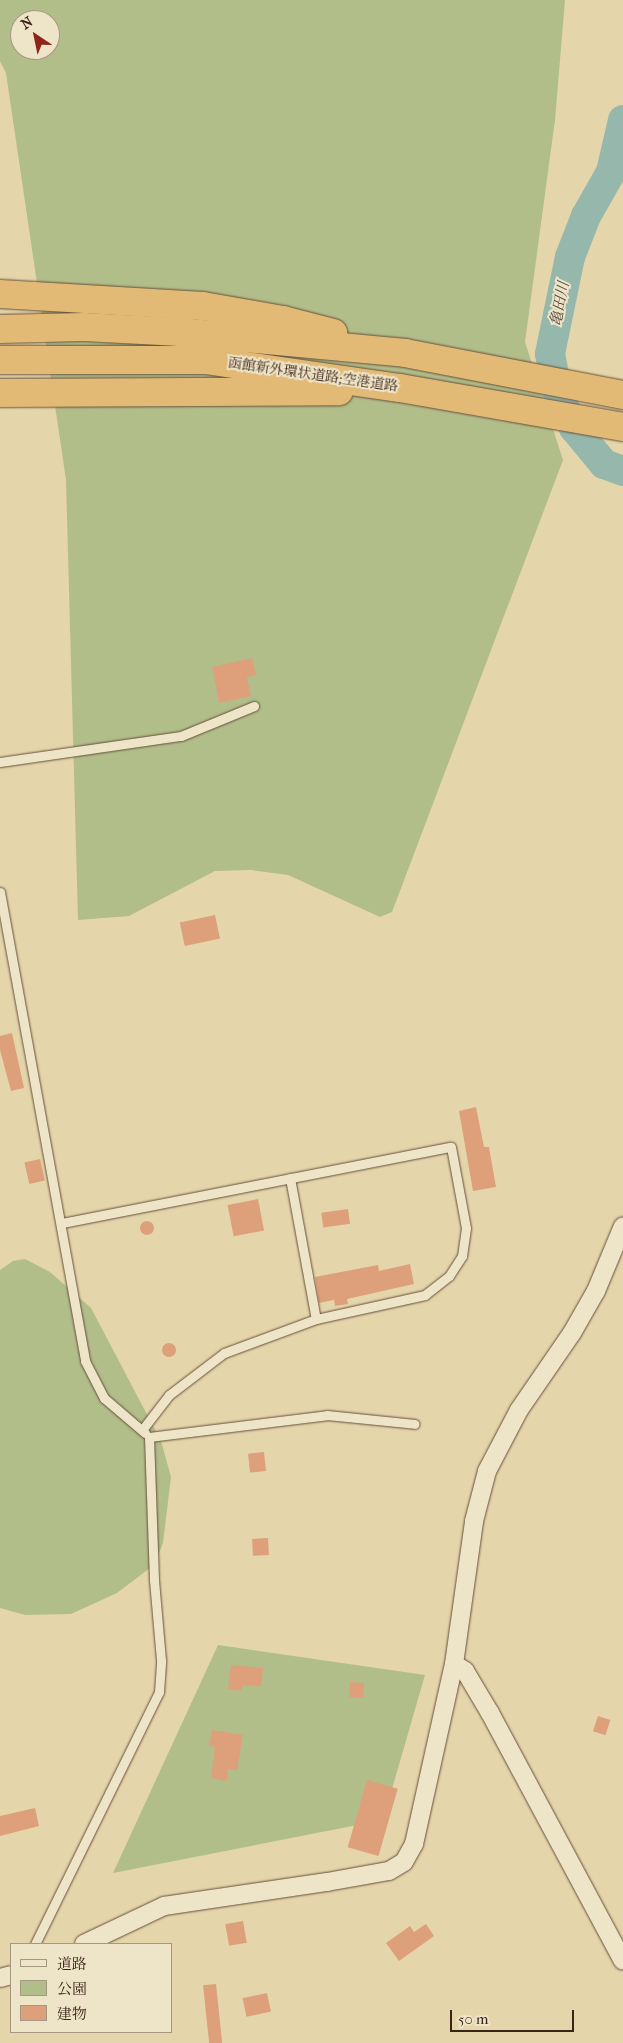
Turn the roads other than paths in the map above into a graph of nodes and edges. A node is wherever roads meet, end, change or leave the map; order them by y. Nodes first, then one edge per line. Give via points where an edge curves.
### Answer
1 (0, 294) edge
2 (0, 329) edge
3 (405, 353) junction
4 (0, 360) edge
5 (400, 388) junction
6 (0, 393) edge
7 (623, 395) edge
8 (623, 427) edge
9 (254, 706) dead end
10 (0, 762) edge
11 (0, 892) edge
12 (290, 1178) junction
13 (62, 1223) junction
14 (623, 1226) edge
15 (316, 1319) junction
16 (415, 1424) dead end
17 (142, 1430) junction
18 (149, 1437) junction
19 (454, 1664) junction
20 (35, 1943) edge
21 (86, 1943) edge
22 (623, 1961) edge

1 - 3 highway via 203,306 283,320
2 - 3 highway, 函館新外環状道路;空港道路 via 84,327 180,332
3 - 7 highway, 函館新外環状道路;空港道路
4 - 5 highway, 函館新外環状道路;空港道路 via 205,360
5 - 6 highway via 283,393
5 - 8 highway, 函館新外環状道路;空港道路
9 - 10 lane via 181,736
11 - 13 lane
12 - 13 lane
12 - 15 lane
12 - 15 lane via 451,1147 466,1228 462,1256 449,1276 425,1295
13 - 17 lane via 85,1361 104,1398
14 - 19 street via 596,1290 572,1333 519,1410 488,1471 474,1521
15 - 17 lane via 224,1353 169,1396
16 - 18 lane via 327,1415
17 - 18 lane
18 - 20 lane via 154,1580 161,1660 159,1692
19 - 21 street via 414,1844 404,1862 389,1871 336,1881 164,1906
19 - 22 street via 465,1672 490,1714

